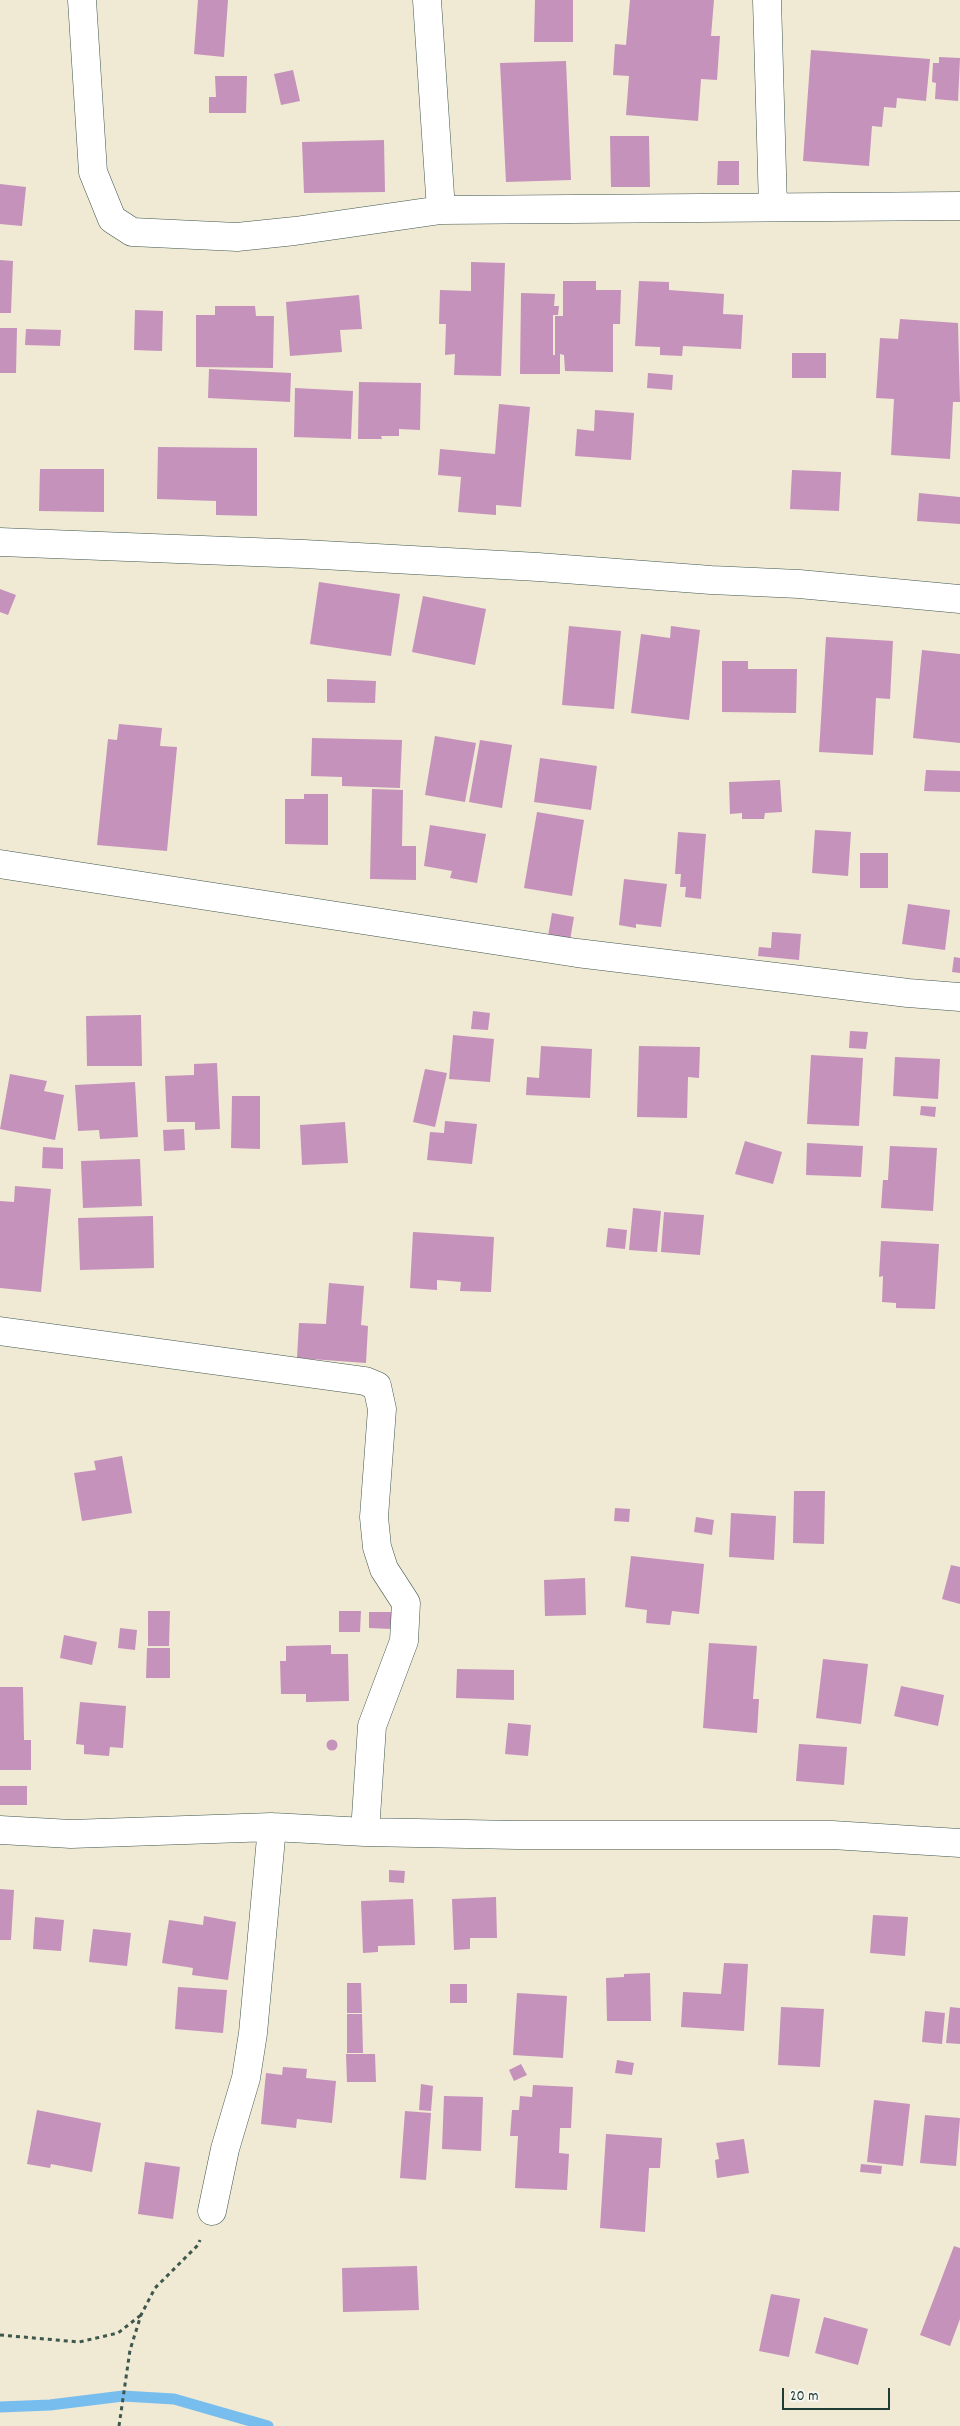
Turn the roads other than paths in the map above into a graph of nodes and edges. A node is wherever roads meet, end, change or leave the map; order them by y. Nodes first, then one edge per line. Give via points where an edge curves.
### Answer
1 (82, 0) edge
2 (427, 0) edge
3 (767, 0) edge
4 (960, 206) edge
5 (773, 207) junction
6 (441, 210) junction
7 (0, 542) edge
8 (960, 599) edge
9 (0, 864) edge
10 (960, 997) edge
11 (0, 1331) edge
12 (272, 1827) junction
13 (0, 1830) edge
14 (365, 1832) junction
15 (960, 1843) edge
16 (212, 2211) road end

1 - 6 street via 93,172 112,218 132,232 237,236
2 - 6 street
3 - 5 street
4 - 5 street
5 - 6 street
7 - 8 street via 538,567 799,584
9 - 10 street via 577,952
11 - 14 street via 365,1381 377,1386 382,1409 374,1517 377,1546 384,1569 406,1603 404,1641 372,1726
12 - 13 street via 71,1834
12 - 14 street
12 - 16 street via 246,2078 225,2149
14 - 15 street via 832,1835

